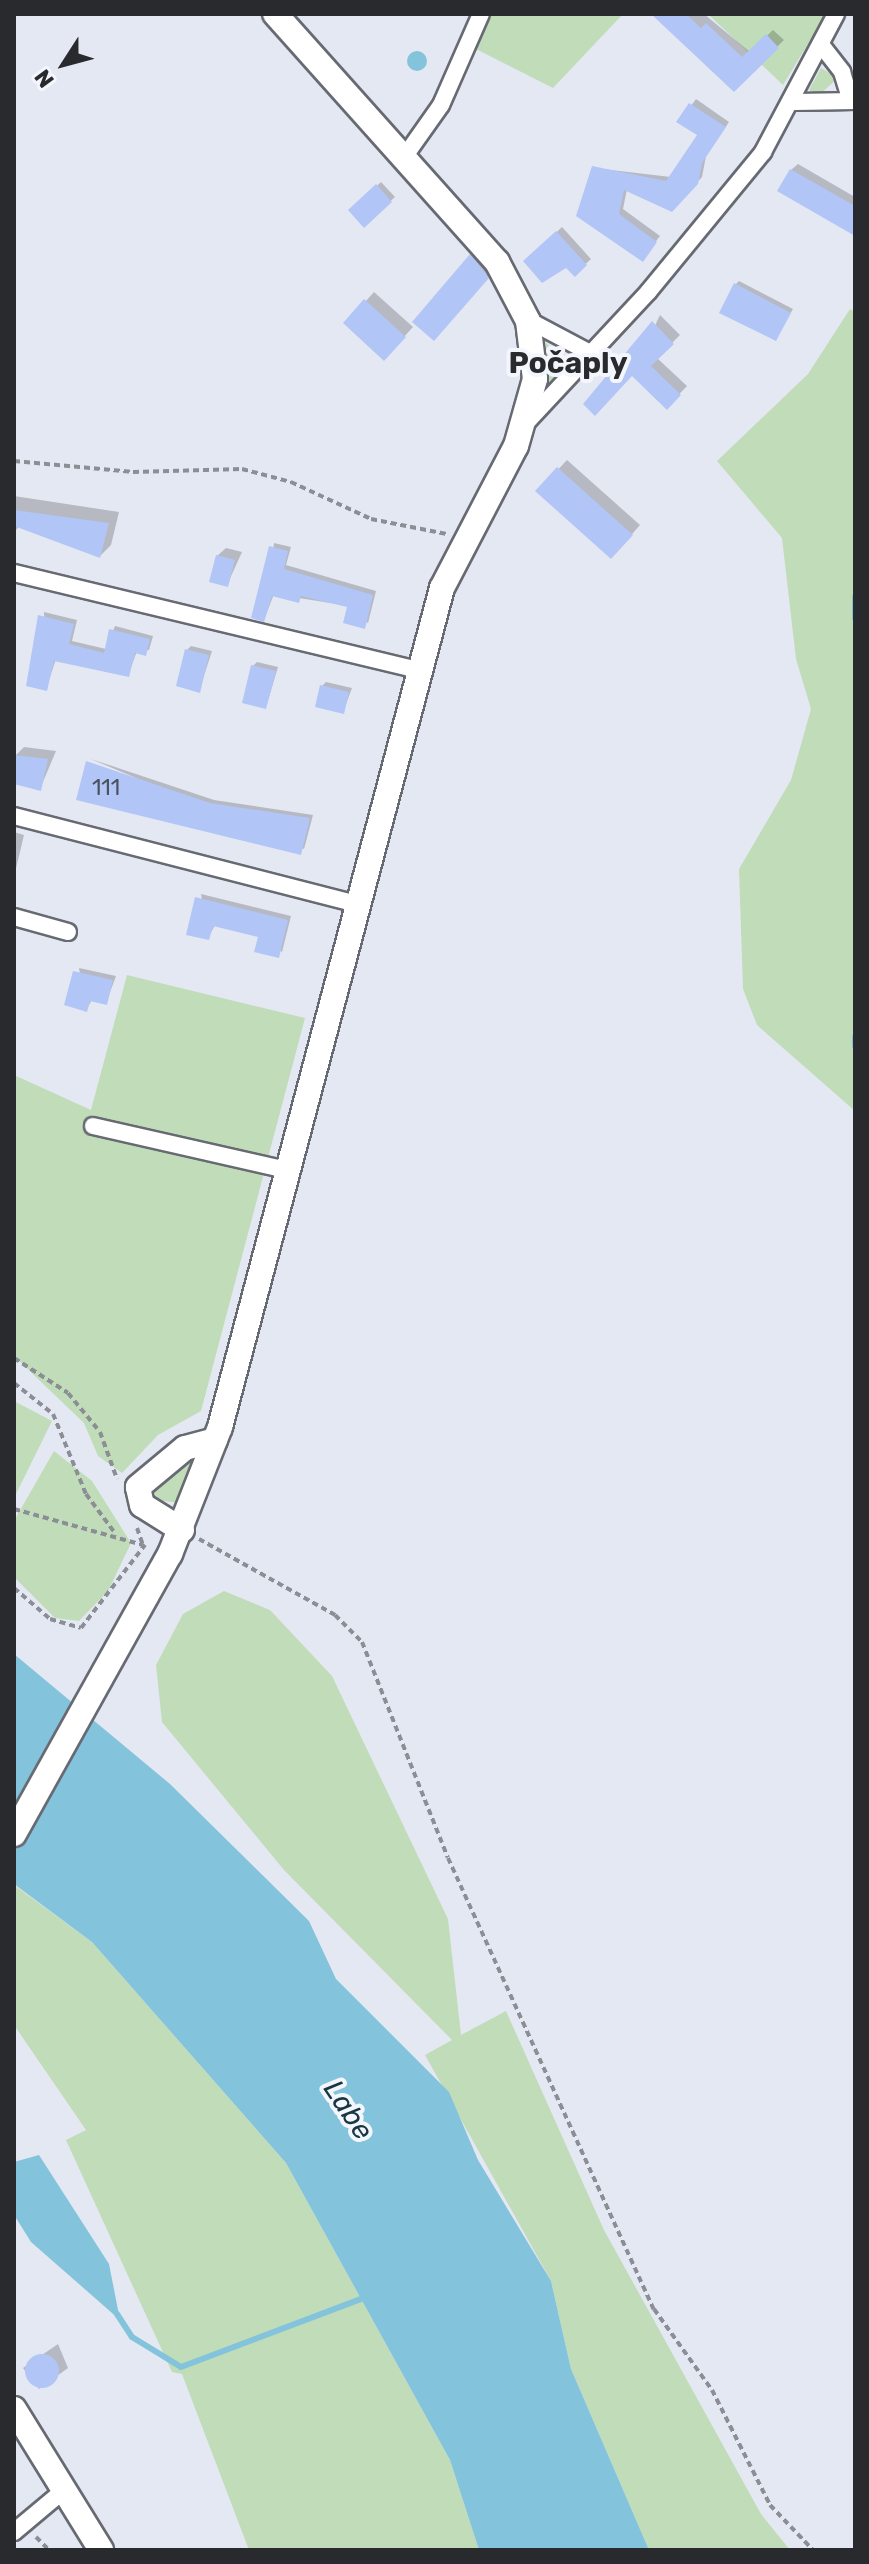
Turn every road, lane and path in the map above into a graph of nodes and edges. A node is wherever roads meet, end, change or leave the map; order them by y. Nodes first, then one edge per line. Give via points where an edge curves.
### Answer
1 (275, 14) edge
2 (481, 14) edge
3 (836, 14) edge
4 (822, 46) junction
5 (852, 100) edge
6 (795, 102) junction
7 (405, 156) junction
8 (528, 320) junction
9 (592, 354) junction
10 (526, 423) junction
11 (14, 461) edge
12 (462, 540) junction
13 (14, 573) edge
14 (418, 670) junction
15 (14, 816) edge
16 (357, 904) junction
17 (14, 917) edge
18 (68, 932) dead end
19 (93, 1126) dead end
20 (287, 1170) junction
21 (14, 1358) edge
22 (14, 1383) edge
23 (215, 1440) junction
24 (119, 1485) dead end
25 (14, 1509) edge
26 (131, 1515) dead end
27 (182, 1530) junction
28 (115, 1533) junction
29 (143, 1545) junction
30 (170, 1554) junction
31 (14, 1588) edge
32 (14, 1834) edge
33 (14, 2409) edge
34 (63, 2491) junction
35 (14, 2532) edge
36 (101, 2550) edge
37 (813, 2550) edge

1 - 7 street
2 - 7 street via 441,105
3 - 4 street
4 - 5 street via 842,72
4 - 6 street
5 - 6 street
6 - 9 street via 733,192
7 - 8 street via 497,262
8 - 9 street
8 - 10 street via 535,379
9 - 10 street
10 - 12 street
11 - 12 path via 133,472 242,469 291,482 371,519
12 - 14 street
13 - 14 street
14 - 16 street
15 - 16 street
16 - 20 street
17 - 18 street
19 - 20 street
20 - 23 street
21 - 24 path via 68,1393 100,1432
22 - 28 path via 53,1414 86,1494
23 - 27 street
23 - 27 street via 185,1448 138,1487 142,1505
25 - 28 path
26 - 29 path
27 - 30 street
27 - 37 path via 335,1615 362,1642 448,1858 654,2309 712,2390 770,2505
28 - 29 path
29 - 30 path
29 - 31 path via 81,1628 50,1619
30 - 32 street
33 - 34 street
34 - 35 street
34 - 36 street

